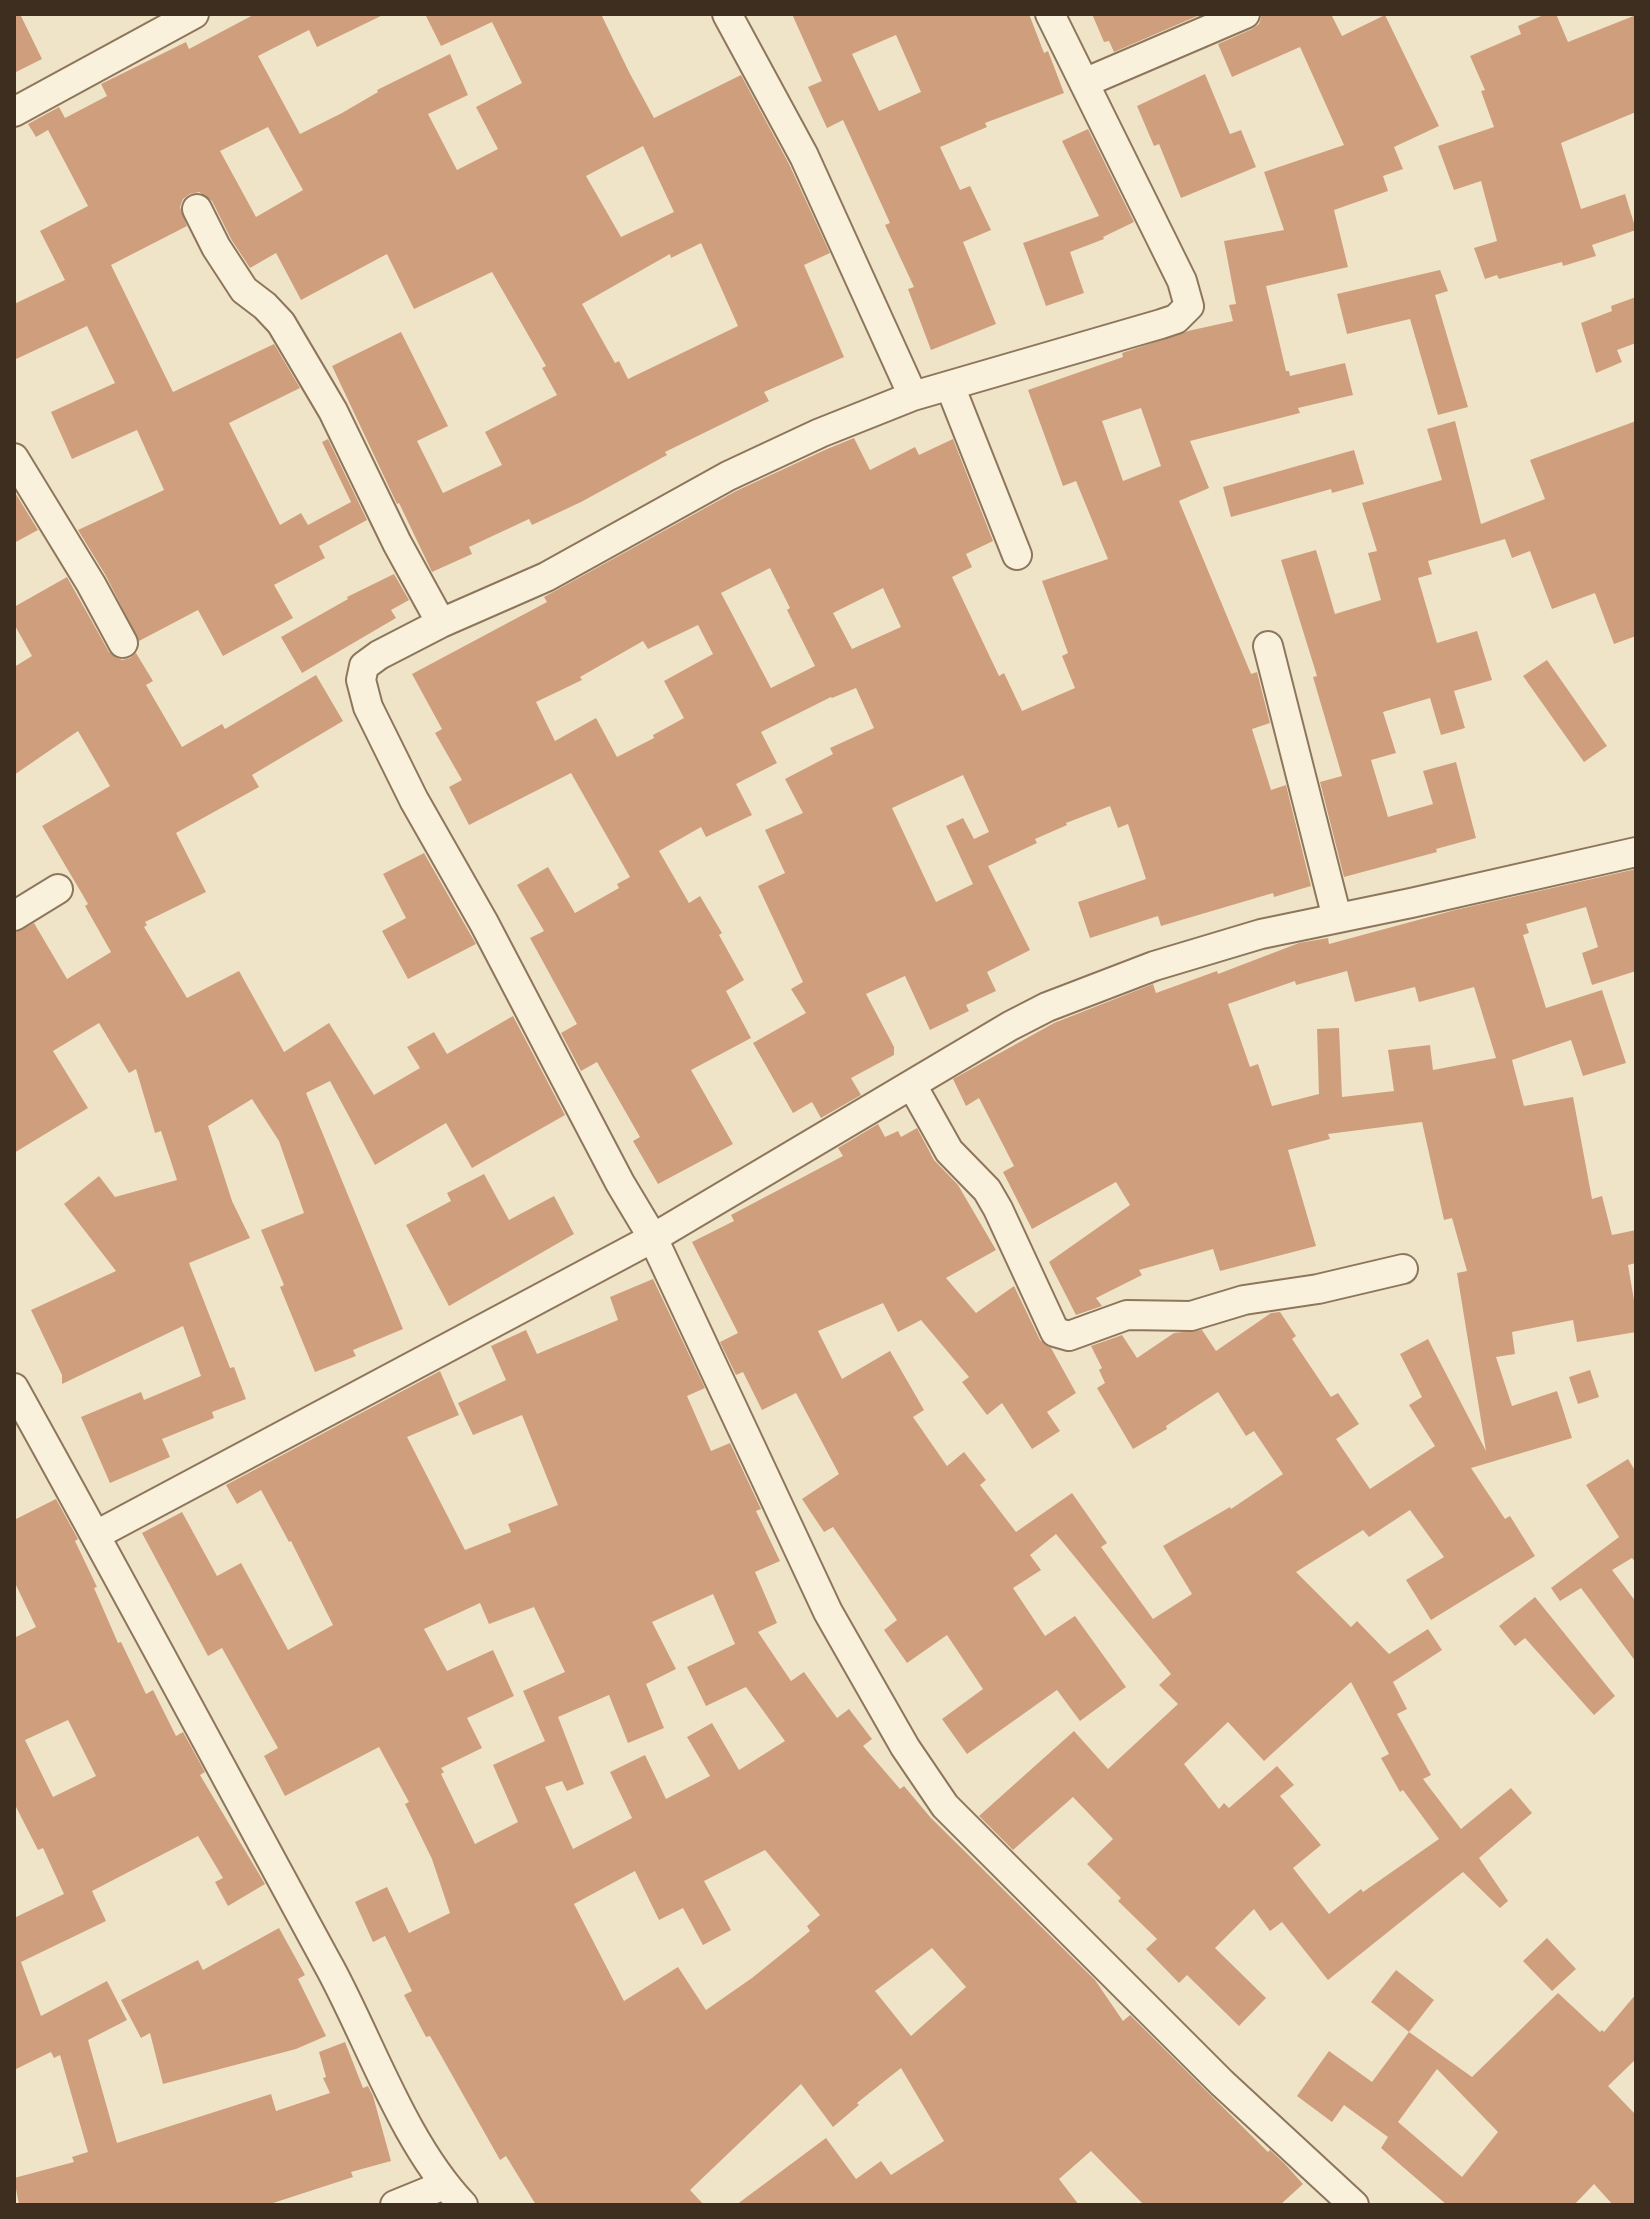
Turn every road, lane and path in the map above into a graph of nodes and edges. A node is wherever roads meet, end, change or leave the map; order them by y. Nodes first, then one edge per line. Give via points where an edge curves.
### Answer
1 (194, 14) edge
2 (727, 14) edge
3 (1050, 14) edge
4 (1245, 14) edge
5 (1084, 83) junction
6 (14, 112) edge
7 (197, 209) dead end
8 (950, 386) junction
9 (913, 396) junction
10 (14, 458) edge
11 (1017, 555) dead end
12 (441, 623) junction
13 (123, 643) dead end
14 (1268, 646) dead end
15 (1636, 852) edge
16 (58, 889) dead end
17 (14, 916) edge
18 (1337, 918) junction
19 (912, 1085) junction
20 (653, 1238) junction
21 (1403, 1269) dead end
22 (14, 1388) edge
23 (96, 1535) junction
24 (444, 2185) junction
25 (395, 2205) edge
26 (463, 2205) edge
27 (1354, 2205) edge

1 - 6 street
2 - 9 street via 804,156
3 - 5 street
4 - 5 street
5 - 8 street via 1182,281 1189,306 1176,319
7 - 12 street via 244,290 265,306 288,336 333,411
8 - 9 street
8 - 11 street
9 - 12 street via 728,476 546,577
10 - 13 street
12 - 20 street via 364,666 361,680 368,707
14 - 18 street
15 - 18 street
16 - 17 street
18 - 19 street via 1154,966 1057,1003
19 - 20 street
19 - 21 street via 949,1151 987,1190 1055,1332 1062,1335 1127,1315 1191,1316 1244,1300
20 - 23 street
20 - 27 street via 828,1612 945,1806 1222,2083
22 - 23 street
23 - 24 street via 347,2000 410,2130
24 - 25 street
24 - 26 street

